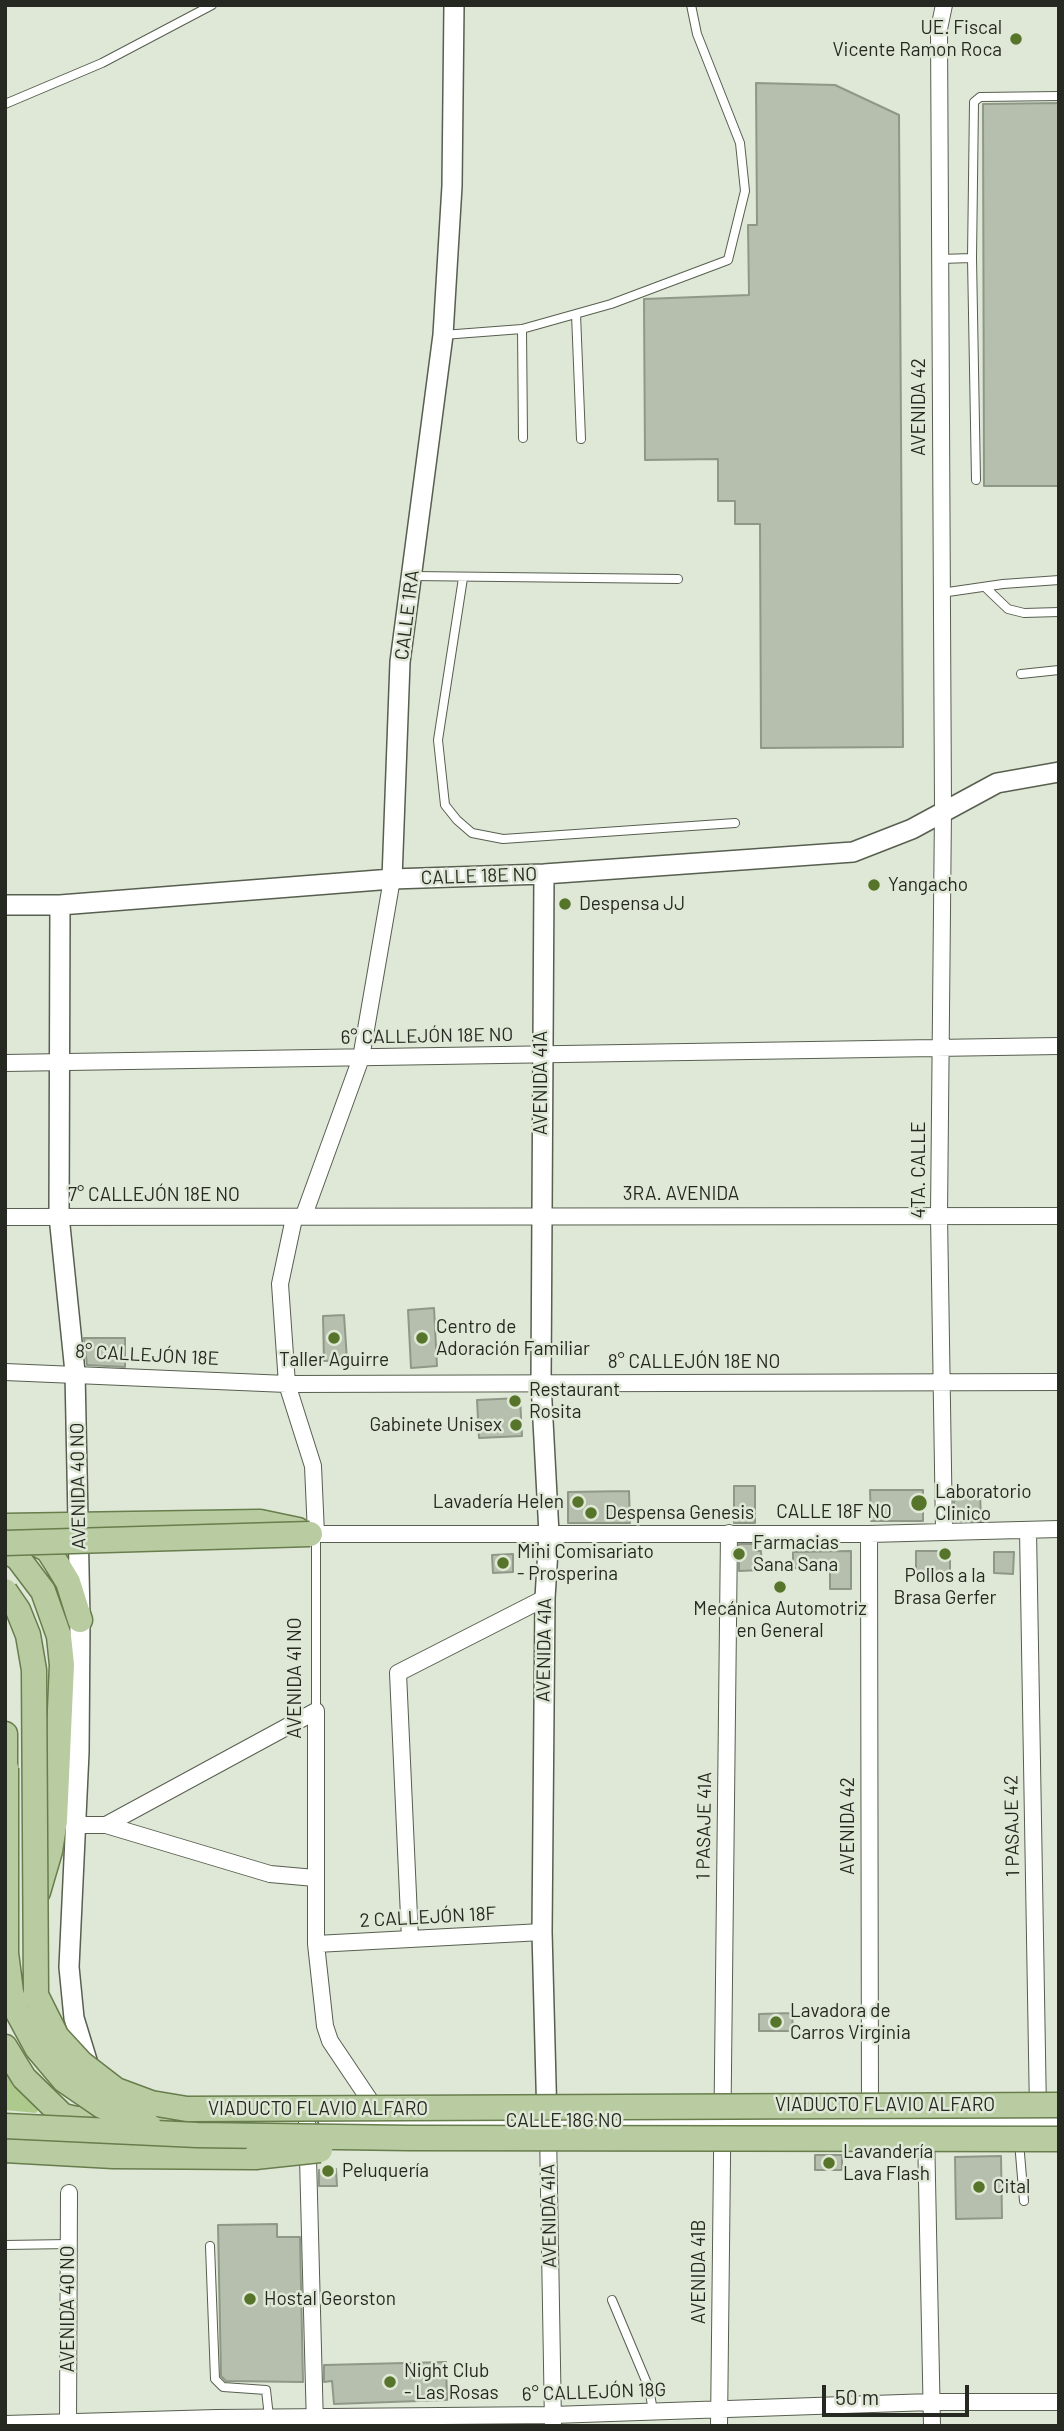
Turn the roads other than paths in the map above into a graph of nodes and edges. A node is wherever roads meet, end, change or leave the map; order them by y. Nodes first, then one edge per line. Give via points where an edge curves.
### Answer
1 (212, 5) edge
2 (454, 5) edge
3 (691, 5) edge
4 (944, 5) edge
5 (1059, 96) edge
6 (5, 104) edge
7 (972, 258) junction
8 (940, 259) junction
9 (576, 314) junction
10 (522, 328) junction
11 (443, 335) junction
12 (523, 438) dead end
13 (581, 439) dead end
14 (976, 480) dead end
15 (412, 576) junction
16 (463, 578) junction
17 (678, 579) dead end
18 (1059, 580) edge
19 (986, 588) junction
20 (941, 593) junction
21 (1059, 612) edge
22 (1059, 670) edge
23 (1021, 674) dead end
24 (1059, 772) edge
25 (943, 810) junction
26 (735, 823) dead end
27 (544, 874) junction
28 (391, 879) junction
29 (5, 905) edge
30 (60, 905) junction
31 (1059, 1046) edge
32 (941, 1049) junction
33 (541, 1055) junction
34 (361, 1058) junction
35 (60, 1062) junction
36 (5, 1063) edge
37 (939, 1214) junction
38 (60, 1216) junction
39 (541, 1216) junction
40 (1059, 1216) edge
41 (5, 1217) edge
42 (298, 1219) junction
43 (5, 1372) edge
44 (75, 1372) junction
45 (944, 1382) junction
46 (1059, 1382) edge
47 (541, 1383) junction
48 (288, 1384) junction
49 (79, 1526) junction
50 (5, 1529) edge
51 (1059, 1529) edge
52 (1028, 1530) junction
53 (944, 1531) junction
54 (729, 1533) junction
55 (313, 1534) junction
56 (549, 1534) junction
57 (869, 1534) junction
58 (9, 1550) edge
59 (5, 1591) edge
60 (545, 1598) junction
61 (80, 1620) junction
62 (316, 1711) junction
63 (5, 1734) edge
64 (6, 1770) edge
65 (77, 1825) junction
66 (106, 1825) junction
67 (315, 1878) junction
68 (34, 1905) junction
69 (542, 1933) junction
70 (410, 1939) junction
71 (316, 1944) junction
72 (5, 2047) edge
73 (88, 2066) joint
74 (1059, 2105) edge
75 (307, 2119) junction
76 (720, 2119) junction
77 (870, 2119) junction
78 (925, 2119) junction
79 (384, 2121) junction
80 (547, 2121) junction
81 (1029, 2121) junction
82 (1059, 2122) edge
83 (5, 2126) edge
84 (197, 2127) junction
85 (409, 2138) junction
86 (1059, 2139) edge
87 (5, 2150) edge
88 (69, 2193) dead end
89 (1024, 2201) dead end
90 (69, 2244) junction
91 (5, 2245) edge
92 (210, 2246) dead end
93 (612, 2300) dead end
94 (931, 2402) junction
95 (1059, 2402) edge
96 (653, 2411) junction
97 (269, 2417) junction
98 (719, 2418) edge
99 (553, 2420) edge
100 (315, 2421) edge
101 (5, 2424) edge
102 (67, 2424) edge
103 (932, 2426) edge

1 - 6 lane via 102,63
2 - 11 street, CALLE 1RA via 452,186
3 - 9 lane via 697,34 740,143 745,191 728,260
4 - 8 street, AVENIDA 42 via 939,29
5 - 7 lane via 979,97 974,102
7 - 8 lane
7 - 14 lane
8 - 20 street, AVENIDA 42
9 - 10 lane
9 - 13 lane
10 - 11 lane
10 - 12 lane
11 - 15 street, CALLE 1RA
15 - 16 lane
15 - 28 street, CALLE 1RA via 400,662
16 - 17 lane
16 - 26 lane via 438,740 445,805 457,820 472,833 503,839
18 - 19 lane
19 - 20 lane
19 - 21 lane via 1008,609
20 - 25 street, AVENIDA 42
22 - 23 lane
24 - 25 street, CALLE 18E NO via 997,783
25 - 27 street, CALLE 18E NO via 912,829 853,852
25 - 32 street, 4TA. CALLE
27 - 28 street, CALLE 18E NO
27 - 33 street, AVENIDA 41A
28 - 30 street, CALLE 18E NO
28 - 34 street, CALLE 1RA
29 - 30 street, CALLE 18E NO
30 - 35 street, AVENIDA 40 NO
31 - 32 street, 6° CALLEJÓN 18E NO
32 - 33 street, 6° CALLEJÓN 18E NO
32 - 37 street, 4TA. CALLE
33 - 34 street, 6° CALLEJÓN 18E NO
33 - 39 street, AVENIDA 41A
34 - 35 street, 6° CALLEJÓN 18E NO
34 - 42 street, CALLE 1RA
35 - 36 street, 6° CALLEJÓN 18E NO
35 - 38 street, AVENIDA 40 NO
37 - 39 street, 3RA. AVENIDA
37 - 40 street, 3RA. AVENIDA
37 - 45 street, 4TA. CALLE
38 - 41 street, 7° CALLEJÓN 18E NO
38 - 42 street, 7° CALLEJÓN 18E NO
38 - 44 street, AVENIDA 40 NO
39 - 42 street, 3RA. AVENIDA
39 - 47 street, AVENIDA 41A
42 - 48 street, AVENIDA 41 NO via 280,1284
43 - 44 street, 8° CALLEJÓN 18E
44 - 48 street, 8° CALLEJÓN 18E
44 - 49 street, AVENIDA 40 NO
45 - 46 street, 8° CALLEJÓN 18E NO
45 - 47 street, 8° CALLEJÓN 18E NO
45 - 53 street, 4TA. CALLE
47 - 48 street, 8° CALLEJÓN 18E NO
47 - 56 street, AVENIDA 41A
48 - 55 street, AVENIDA 41 NO via 313,1466
49 - 50 main road
49 - 55 main road via 260,1522
49 - 61 street, AVENIDA 40 NO
50 - 61 main road via 48,1550 68,1582
51 - 52 street, CALLE 18F NO
52 - 53 street, CALLE 18F NO
52 - 81 street, 1 PASAJE 42
53 - 57 street, CALLE 18F NO
54 - 56 street, CALLE 18F NO
54 - 57 street, CALLE 18F NO
54 - 76 street, 1 PASAJE 41A
55 - 56 street, CALLE 18F NO
55 - 58 main road, bridge
55 - 62 lane, AVENIDA 41 NO
56 - 60 street, AVENIDA 41A
57 - 77 street, AVENIDA 42
58 - 68 main road, bridge via 43,1591 59,1636 62,1665 55,1820
59 - 68 main road, VIADUCTO FLAVIO ALFARO, bridge via 28,1635 34,1670
60 - 69 street, AVENIDA 41A
60 - 70 street via 398,1673
61 - 65 street, AVENIDA 40 NO
62 - 66 street
62 - 67 street, AVENIDA 41 NO
63 - 64 main road
64 - 84 main road, bridge via 8,1973 26,2029 51,2065 81,2095 148,2126
65 - 66 street
65 - 73 street, AVENIDA 40 NO via 69,1980
66 - 67 street via 270,1874
67 - 71 street, AVENIDA 41 NO
68 - 74 main road, VIADUCTO FLAVIO ALFARO, bridge via 36,1995 57,2037 116,2090 151,2103 187,2109 266,2110
69 - 70 street, 2 CALLEJÓN 18F
69 - 80 street, AVENIDA 41A
70 - 71 street, 2 CALLEJÓN 18F
71 - 79 street, AVENIDA 41 NO via 330,2041
72 - 84 main road via 24,2078 63,2116
73 - 84 street, CALLE 18G NO via 108,2093 124,2102
75 - 79 street, CALLE 18G NO
75 - 84 street, CALLE 18G NO
75 - 100 street
76 - 77 street, CALLE 18G NO
76 - 80 street, CALLE 18G NO
76 - 98 street, AVENIDA 41B
77 - 78 street, CALLE 18G NO
78 - 81 street, CALLE 18G NO
78 - 94 street
79 - 80 street, CALLE 18G NO
80 - 99 street, AVENIDA 41A
81 - 82 street, CALLE 18G NO
81 - 89 lane
83 - 84 main road, VIADUCTO FLAVIO ALFARO, bridge
84 - 85 main road, VIADUCTO FLAVIO ALFARO, bridge
85 - 86 main road, VIADUCTO FLAVIO ALFARO, bridge
85 - 87 main road, bridge via 255,2157
88 - 90 street, AVENIDA 40 NO
90 - 91 lane
90 - 102 street, AVENIDA 40 NO
92 - 97 lane via 215,2379 223,2387 266,2390
93 - 96 lane via 649,2388
94 - 95 street, 6° CALLEJÓN 18G
94 - 98 street, 6° CALLEJÓN 18G
94 - 103 street
96 - 98 street, 6° CALLEJÓN 18G
96 - 99 street, 6° CALLEJÓN 18G
97 - 100 street, 6° CALLEJÓN 18G
97 - 102 street, 6° CALLEJÓN 18G
99 - 100 street, 6° CALLEJÓN 18G
101 - 102 street, 6° CALLEJÓN 18G

